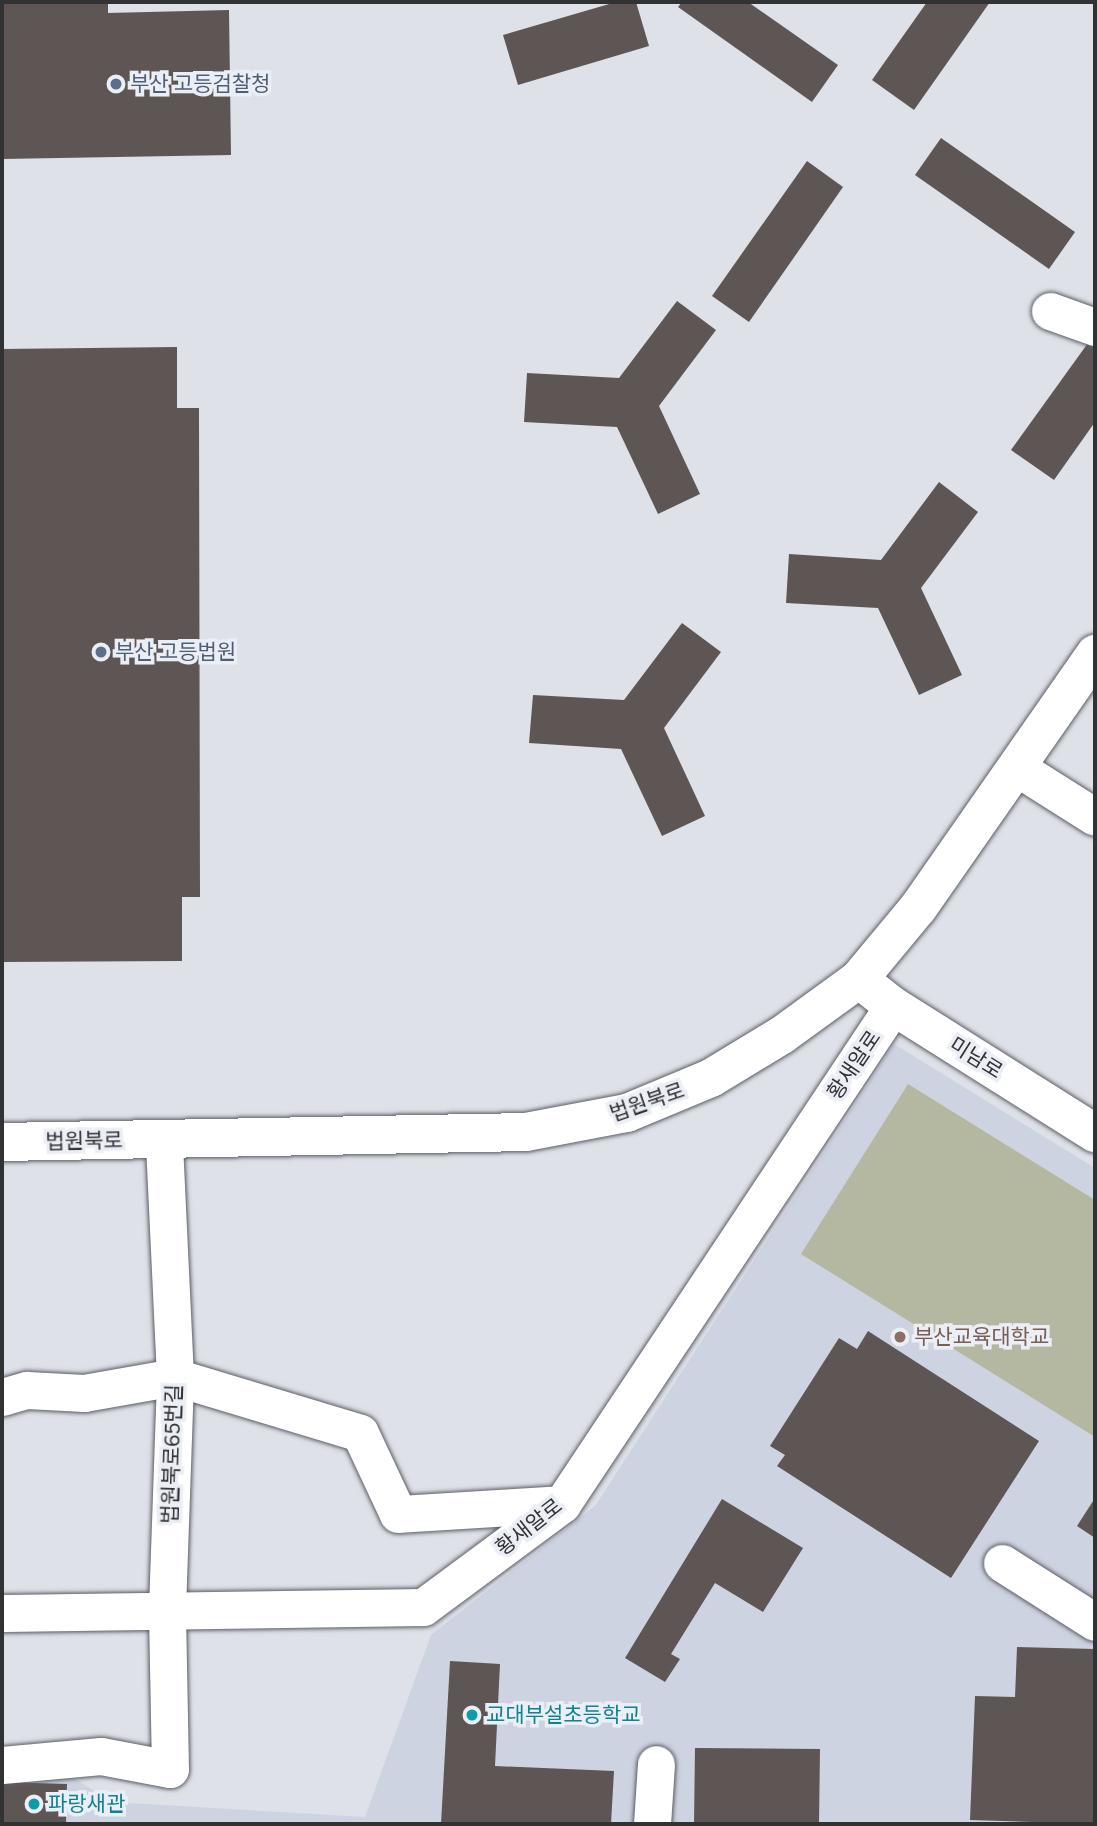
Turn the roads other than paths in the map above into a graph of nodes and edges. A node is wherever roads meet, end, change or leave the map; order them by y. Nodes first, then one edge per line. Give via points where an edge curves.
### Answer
1 (1049, 311) dead end
2 (1095, 327) edge
3 (1095, 654) edge
4 (1016, 767) junction
5 (1095, 817) edge
6 (859, 979) junction
7 (893, 1006) junction
8 (1095, 1133) edge
9 (164, 1140) junction
10 (2, 1142) edge
11 (175, 1377) junction
12 (2, 1396) edge
13 (562, 1504) junction
14 (1002, 1563) dead end
15 (167, 1609) junction
16 (2, 1613) edge
17 (1095, 1622) edge
18 (656, 1764) dead end
19 (2, 1765) edge
20 (652, 1824) edge

1 - 2 street
3 - 4 main road, 법원북로
4 - 5 street
4 - 6 main road, 법원북로 via 918,908
6 - 7 main road, 미남로
6 - 9 main road, 법원북로 via 782,1035 711,1078 627,1113 526,1132
7 - 8 main road, 미남로
7 - 13 street, 황새알로
9 - 10 main road, 법원북로
9 - 11 street, 법원북로65번길
11 - 12 street via 84,1392 27,1390
11 - 13 street via 360,1433 398,1514
11 - 15 street, 법원북로65번길
13 - 15 street, 황새알로 via 423,1607
14 - 17 street
15 - 16 street, 황새알로
15 - 19 street, 법원북로65번길 via 170,1769 101,1756
18 - 20 street

